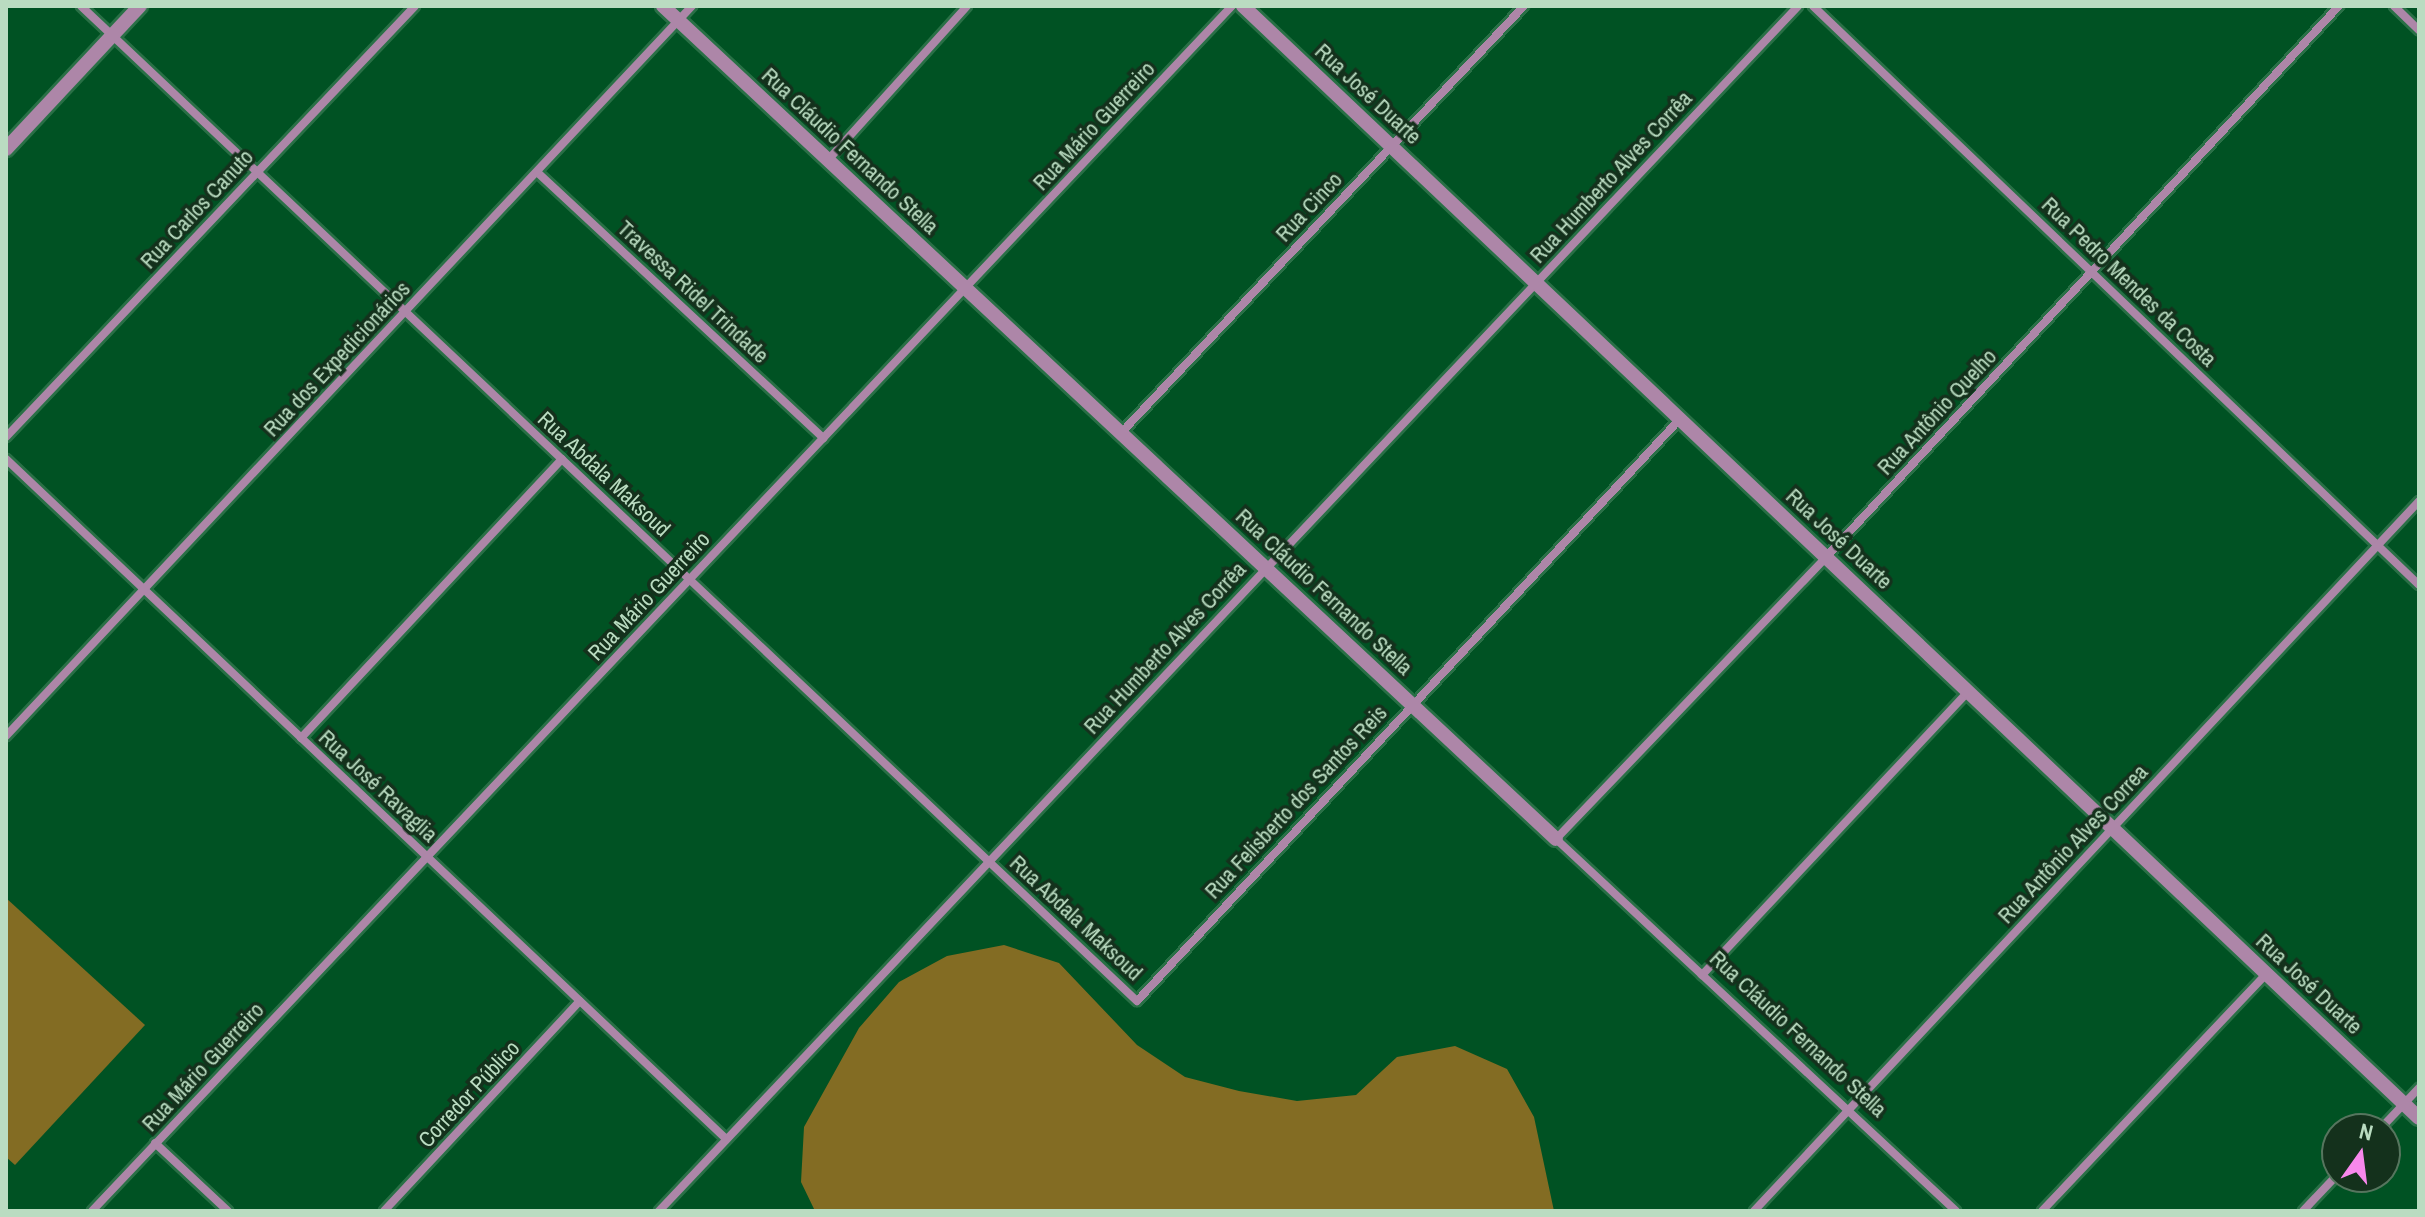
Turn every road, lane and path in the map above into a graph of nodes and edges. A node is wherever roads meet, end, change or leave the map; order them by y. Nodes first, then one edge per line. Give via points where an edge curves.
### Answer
1 (81, 6) edge
2 (140, 6) edge
3 (415, 6) edge
4 (663, 6) edge
5 (692, 6) edge
6 (967, 6) edge
7 (1232, 6) edge
8 (1243, 6) edge
9 (1524, 6) edge
10 (1798, 6) edge
11 (1813, 6) edge
12 (2339, 6) edge
13 (2394, 6) edge
14 (679, 21) junction
15 (2419, 30) edge
16 (112, 36) junction
17 (1391, 146) junction
18 (6, 149) edge
19 (828, 160) junction
20 (257, 172) junction
21 (537, 172) junction
22 (2092, 272) junction
23 (1536, 282) junction
24 (965, 288) junction
25 (406, 312) junction
26 (1680, 419) junction
27 (1121, 433) junction
28 (6, 437) edge
29 (823, 438) junction
30 (6, 459) edge
31 (562, 459) junction
32 (2419, 501) edge
33 (2378, 545) junction
34 (1826, 557) junction
35 (1265, 568) junction
36 (690, 579) junction
37 (2419, 585) edge
38 (145, 591) junction
39 (1968, 692) junction
40 (1411, 704) junction
41 (6, 736) edge
42 (301, 738) junction
43 (2112, 828) junction
44 (1556, 839) junction
45 (427, 857) junction
46 (988, 860) junction
47 (2266, 974) junction
48 (1702, 975) junction
49 (580, 1001) junction
50 (1137, 1001) joint
51 (2419, 1088) edge
52 (2404, 1104) junction
53 (1848, 1111) junction
54 (2395, 1113) edge
55 (2419, 1118) edge
56 (726, 1139) junction
57 (155, 1143) junction
58 (2321, 1192) edge
59 (92, 1211) edge
60 (228, 1211) edge
61 (384, 1211) edge
62 (659, 1211) edge
63 (1754, 1211) edge
64 (1956, 1211) edge
65 (2042, 1211) edge
66 (2303, 1211) edge

1 - 16 street, Rua Abdala Maksoud
2 - 16 street
3 - 20 street, Rua Carlos Canuto
4 - 14 street, Rua Cláudio Fernando Stella
5 - 14 street, Rua dos Expedicionários
6 - 19 street
7 - 24 street, Rua Mário Guerreiro
8 - 17 street, Rua José Duarte
9 - 17 street, Rua Cinco
10 - 23 street, Rua Humberto Alves Corrêa
11 - 22 street, Rua Pedro Mendes da Costa
12 - 22 street, Rua Antônio Quelho
13 - 15 street
14 - 19 street, Rua Cláudio Fernando Stella
14 - 21 street, Rua dos Expedicionários
16 - 18 street
16 - 20 street, Rua Abdala Maksoud
17 - 23 street, Rua José Duarte
17 - 27 street, Rua Cinco
19 - 24 street, Rua Cláudio Fernando Stella
20 - 25 street, Rua Abdala Maksoud
20 - 28 street, Rua Carlos Canuto
21 - 25 street, Rua dos Expedicionários
21 - 29 street, Travessa Ridel Trindade
22 - 33 street, Rua Pedro Mendes da Costa
22 - 34 street, Rua Antônio Quelho
23 - 26 street, Rua José Duarte
23 - 35 street, Rua Humberto Alves Corrêa
24 - 27 street, Rua Cláudio Fernando Stella
24 - 29 street, Rua Mário Guerreiro
25 - 31 street, Rua Abdala Maksoud
25 - 38 street, Rua dos Expedicionários
26 - 34 street, Rua José Duarte
26 - 40 street, Rua Felisberto dos Santos Reis
27 - 35 street, Rua Cláudio Fernando Stella
29 - 36 street, Rua Mário Guerreiro
30 - 38 street, Rua José Ravaglia
31 - 36 street, Rua Abdala Maksoud
31 - 42 street
32 - 33 street, Rua Antônio Alves Correa
33 - 37 street, Rua Pedro Mendes da Costa
33 - 43 street, Rua Antônio Alves Correa
34 - 39 street, Rua José Duarte
34 - 44 street, Rua Antônio Quelho
35 - 40 street, Rua Cláudio Fernando Stella
35 - 46 street, Rua Humberto Alves Corrêa
36 - 45 street, Rua Mário Guerreiro
36 - 46 street, Rua Abdala Maksoud
38 - 41 street, Rua dos Expedicionários
38 - 42 street, Rua José Ravaglia
39 - 43 street, Rua José Duarte
39 - 48 street
40 - 44 street, Rua Cláudio Fernando Stella
40 - 50 street, Rua Felisberto dos Santos Reis
42 - 45 street, Rua José Ravaglia
43 - 47 street, Rua José Duarte
43 - 53 street, Rua Antônio Alves Correa
44 - 48 street, Rua Cláudio Fernando Stella
45 - 49 street, Rua José Ravaglia
45 - 57 street, Rua Mário Guerreiro
46 - 50 street, Rua Abdala Maksoud
46 - 56 street, Rua Humberto Alves Corrêa
47 - 52 street, Rua José Duarte
47 - 65 street
48 - 53 street, Rua Cláudio Fernando Stella
49 - 56 street, Rua José Ravaglia
49 - 61 street, Corredor Público
51 - 52 street
52 - 54 street
52 - 55 street, Rua José Duarte
53 - 63 street, Rua Antônio Alves Correa
53 - 64 street, Rua Cláudio Fernando Stella
56 - 62 street, Rua Humberto Alves Corrêa
57 - 59 street, Rua Mário Guerreiro
57 - 60 street
58 - 66 street

